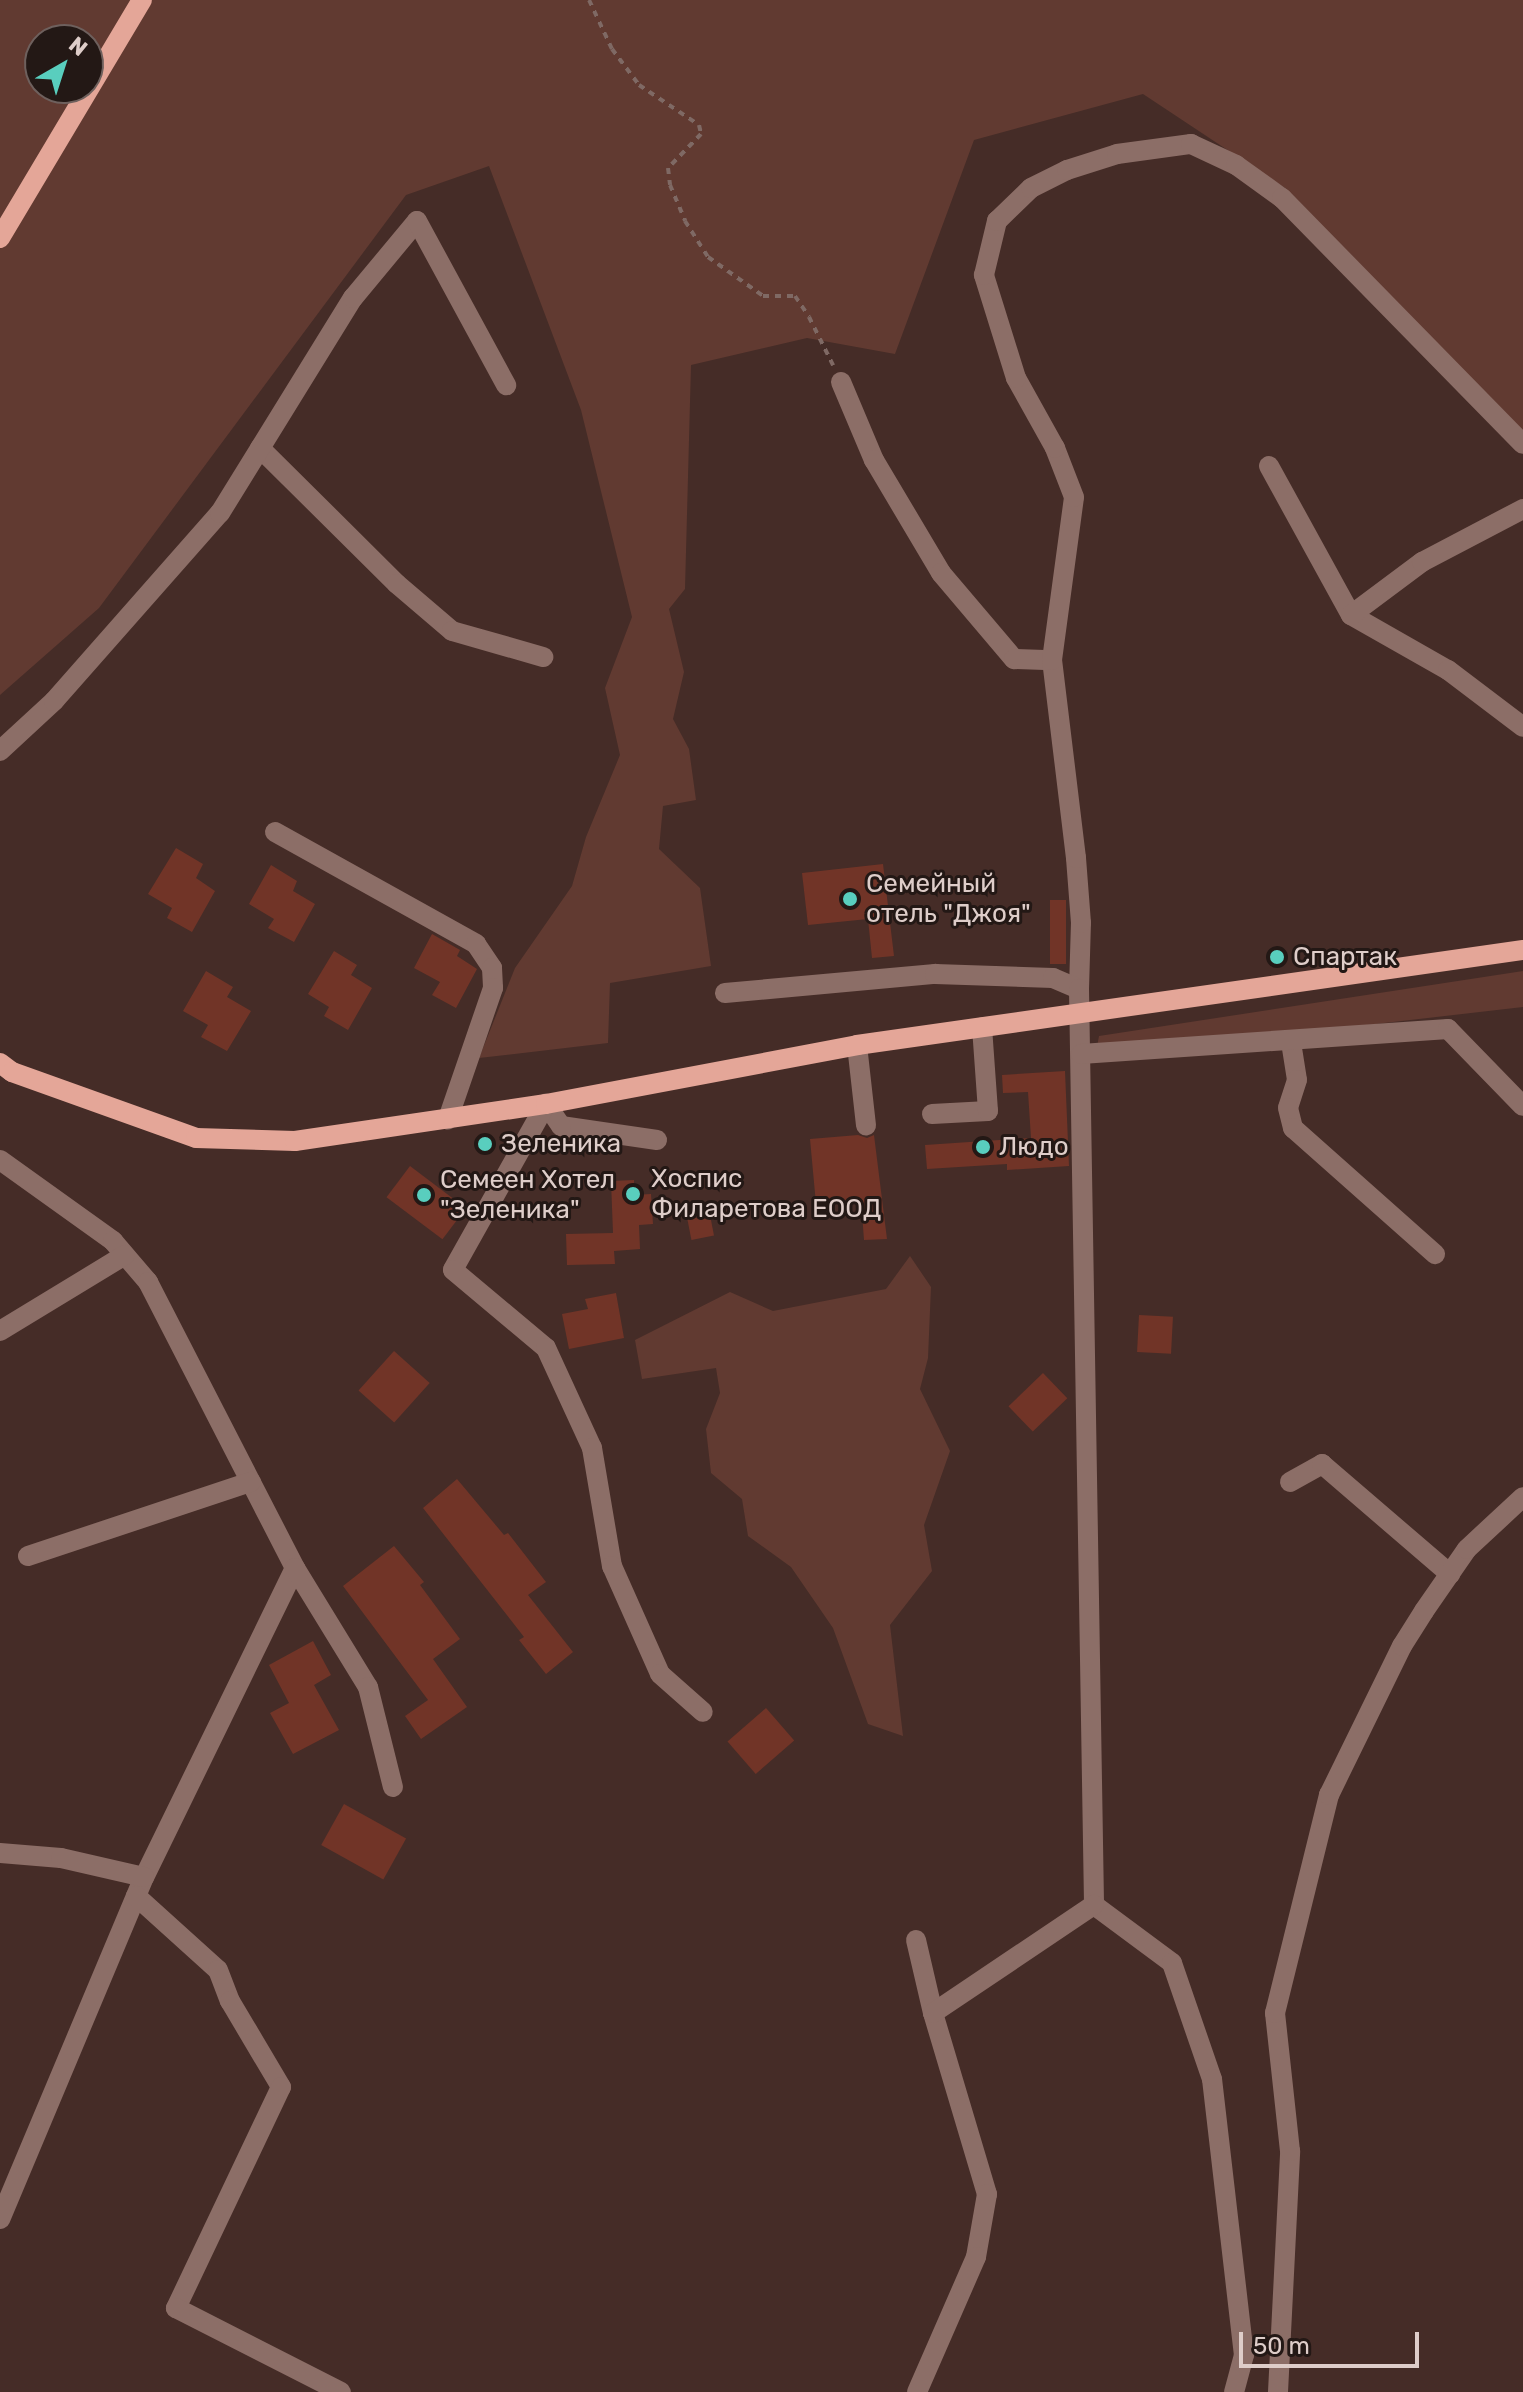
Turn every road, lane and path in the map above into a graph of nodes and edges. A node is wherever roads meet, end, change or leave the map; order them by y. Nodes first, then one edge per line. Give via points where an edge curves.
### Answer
1 (142, 0) edge
2 (589, 0) edge
3 (0, 238) edge
4 (841, 382) joint
5 (506, 385) dead end
6 (1523, 444) edge
7 (260, 448) junction
8 (1269, 466) dead end
9 (1523, 509) edge
10 (1351, 615) junction
11 (543, 657) dead end
12 (1052, 660) junction
13 (1523, 727) edge
14 (0, 751) edge
15 (275, 832) dead end
16 (1523, 950) edge
17 (1079, 989) junction
18 (725, 993) dead end
19 (1078, 1012) junction
20 (982, 1027) junction
21 (1291, 1042) junction
22 (857, 1045) junction
23 (1081, 1054) junction
24 (0, 1063) edge
25 (546, 1104) junction
26 (1523, 1106) edge
27 (932, 1114) dead end
28 (448, 1119) junction
29 (866, 1125) dead end
30 (657, 1140) dead end
31 (0, 1160) edge
32 (1435, 1254) dead end
33 (125, 1255) junction
34 (0, 1331) edge
35 (251, 1482) junction
36 (1290, 1482) dead end
37 (1523, 1497) edge
38 (28, 1556) dead end
39 (295, 1568) junction
40 (1450, 1574) junction
41 (703, 1712) dead end
42 (393, 1787) dead end
43 (0, 1853) edge
44 (140, 1886) junction
45 (1094, 1905) junction
46 (916, 1940) dead end
47 (933, 2013) junction
48 (0, 2219) edge
49 (341, 2392) edge
50 (917, 2392) edge
51 (1234, 2392) edge
52 (1278, 2392) edge

1 - 3 main road
2 - 4 path via 612,49 639,85 699,125 701,134 668,168 685,221 708,257 763,296 795,296
4 - 12 street via 874,460 941,573 1014,659
5 - 7 street via 417,221 353,298
6 - 12 street via 1282,198 1236,165 1191,144 1117,154 1067,170 1031,188 997,221 984,275 1016,378 1055,448 1074,497
7 - 11 street via 452,631
7 - 14 street via 220,513 54,701
8 - 10 street
9 - 10 street via 1422,562
10 - 13 street via 1448,670
12 - 17 street via 1076,858
15 - 28 street via 476,944 492,968 493,988
16 - 19 main road
17 - 18 street via 1053,978 935,974
17 - 19 street
19 - 20 main road
19 - 23 street
20 - 22 main road
20 - 27 street via 988,1111
21 - 23 street
21 - 26 street via 1448,1029
21 - 32 street via 1297,1080 1288,1108 1293,1128
22 - 25 main road
22 - 29 street
23 - 45 street
24 - 28 main road via 12,1072 196,1138 295,1141
25 - 28 main road
25 - 30 street via 561,1126
25 - 41 street via 453,1270 546,1348 592,1448 612,1566 660,1674
31 - 33 street
33 - 34 street
33 - 35 street via 148,1282
35 - 38 street
35 - 39 street
36 - 40 street via 1322,1464
37 - 40 street via 1467,1549
39 - 42 street via 368,1687
39 - 44 street
40 - 52 street via 1402,1646 1329,1795 1275,2013 1290,2151
43 - 44 street via 61,1858
44 - 48 street
44 - 49 street via 218,1970 230,2001 281,2087 176,2308
45 - 47 street
45 - 51 street via 1172,1963 1212,2079 1244,2355
46 - 47 street
47 - 50 street via 987,2194 976,2257

